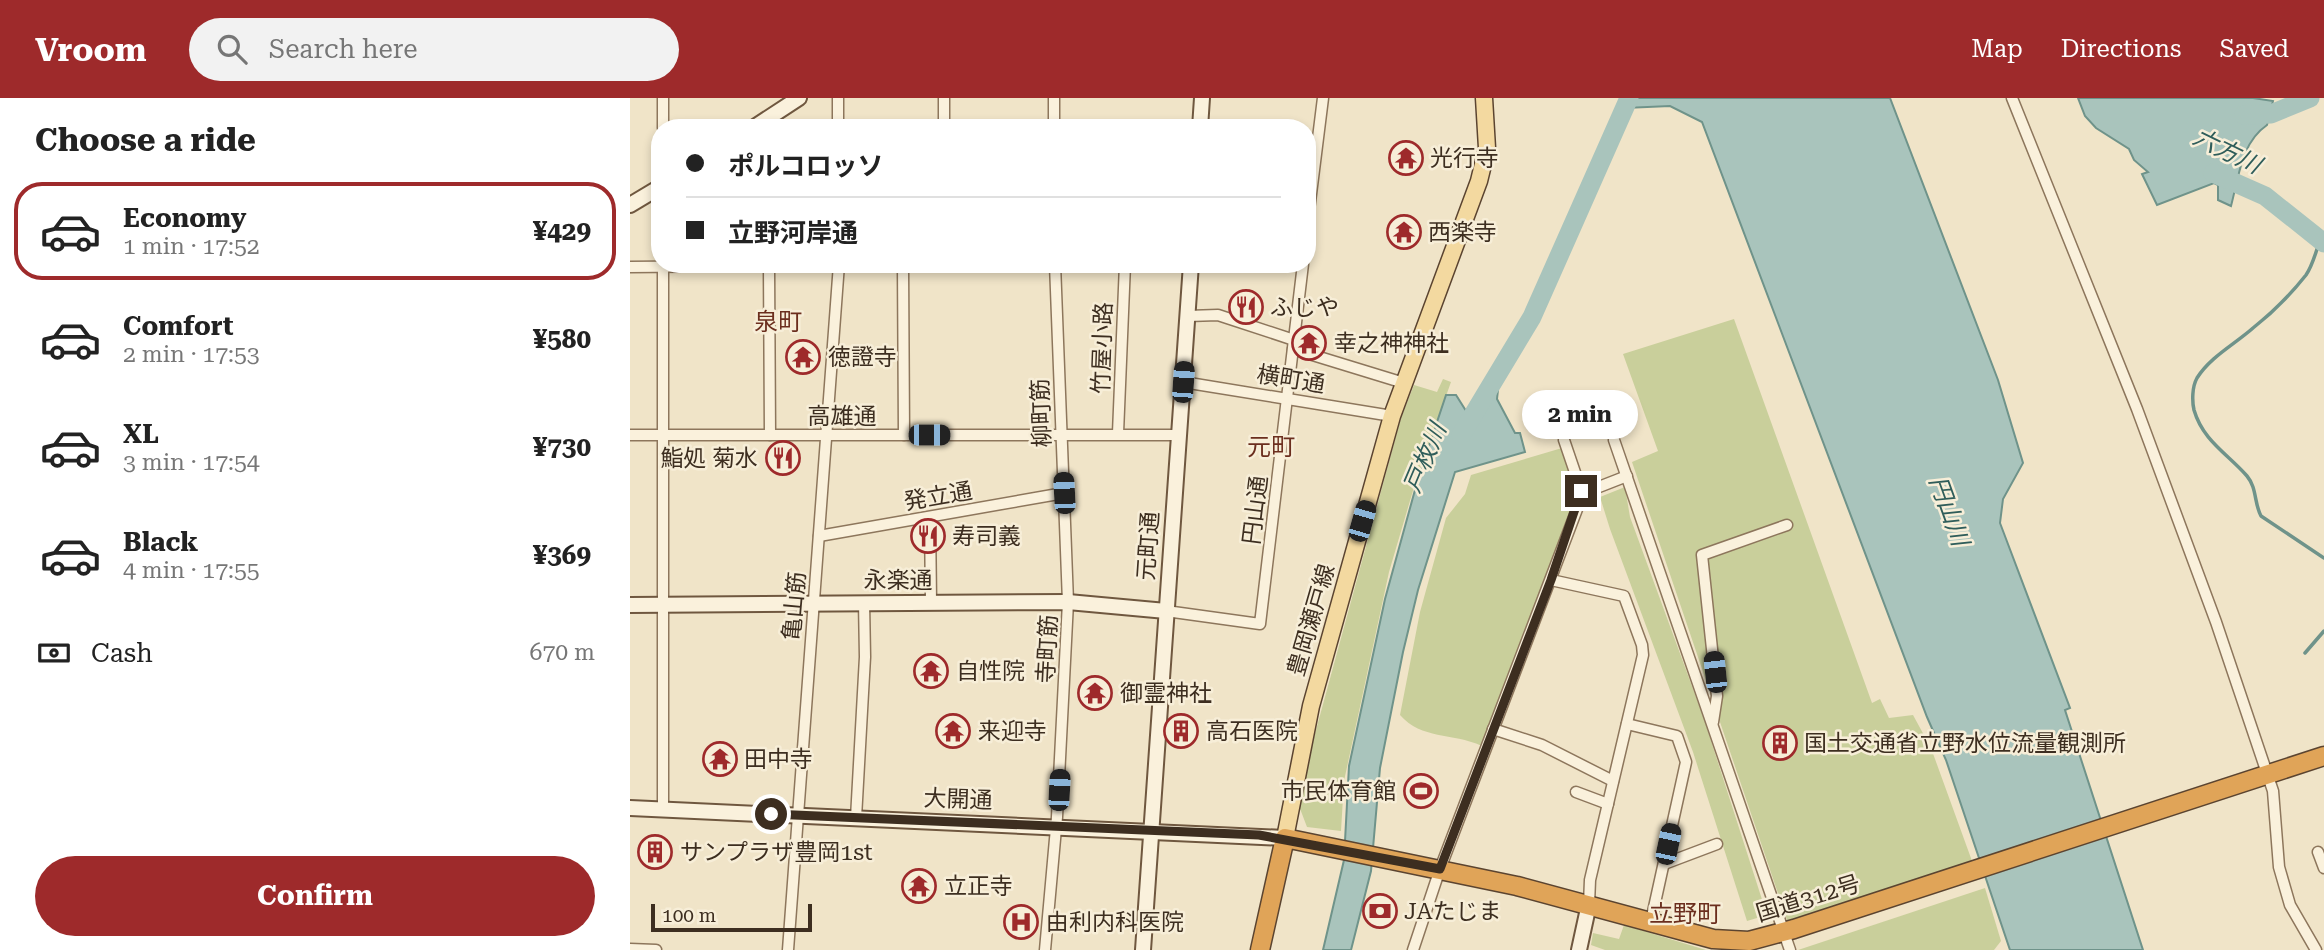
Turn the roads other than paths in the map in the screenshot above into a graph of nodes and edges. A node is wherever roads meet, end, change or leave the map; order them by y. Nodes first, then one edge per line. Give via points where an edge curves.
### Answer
1 (663, 98) edge
2 (799, 98) edge
3 (838, 98) edge
4 (944, 98) edge
5 (1054, 98) edge
6 (1202, 98) edge
7 (1323, 98) edge
8 (1483, 98) edge
9 (2012, 98) edge
10 (663, 119) edge
11 (767, 119) edge
12 (838, 119) edge
13 (944, 119) edge
14 (1054, 119) edge
15 (1201, 119) edge
16 (1316, 154) edge
17 (651, 192) edge
18 (630, 205) edge
19 (651, 266) edge
20 (630, 267) edge
21 (663, 273) edge
22 (769, 273) edge
23 (838, 273) edge
24 (903, 273) edge
25 (1055, 273) edge
26 (1125, 273) edge
27 (1190, 273) edge
28 (1302, 273) edge
29 (1188, 316) junction
30 (1293, 344) junction
31 (1183, 382) junction
32 (1404, 383) junction
33 (1287, 397) junction
34 (1392, 416) junction
35 (1118, 433) junction
36 (1061, 434) junction
37 (630, 435) edge
38 (663, 435) junction
39 (770, 435) junction
40 (827, 435) junction
41 (904, 435) junction
42 (1180, 435) junction
43 (1564, 440) dead end
44 (1615, 440) dead end
45 (1627, 476) junction
46 (1064, 493) junction
47 (1581, 494) junction
48 (930, 518) junction
49 (1787, 525) dead end
50 (819, 536) junction
51 (1551, 580) junction
52 (1069, 602) junction
53 (814, 603) junction
54 (864, 603) junction
55 (931, 603) junction
56 (663, 604) junction
57 (630, 605) edge
58 (1166, 611) junction
59 (1713, 723) junction
60 (1627, 724) junction
61 (1493, 729) junction
62 (2324, 756) edge
63 (2262, 777) junction
64 (1614, 782) junction
65 (1576, 792) dead end
66 (1608, 804) junction
67 (630, 808) edge
68 (663, 810) junction
69 (797, 816) junction
70 (856, 818) junction
71 (1056, 826) junction
72 (1152, 830) junction
73 (1285, 838) junction
74 (1717, 844) dead end
75 (2318, 852) dead end
76 (1664, 864) junction
77 (2324, 868) edge
78 (1440, 869) junction
79 (1589, 904) junction
80 (1651, 921) junction
81 (1789, 931) junction
82 (630, 949) edge
83 (656, 950) edge
84 (789, 950) edge
85 (1045, 950) edge
86 (1143, 950) edge
87 (1260, 950) edge
88 (1413, 950) edge
89 (1579, 950) edge
90 (1790, 950) edge
91 (2316, 950) edge

1 - 10 street
2 - 11 street
3 - 12 street
4 - 13 street
5 - 14 street
6 - 15 street
7 - 16 street
8 - 32 main road, 豊岡瀬戸線 via 1487,148 1479,181
9 - 63 street via 2137,409 2216,622
17 - 18 street
19 - 20 street
21 - 38 street
22 - 39 street
23 - 40 street, 亀山筋
24 - 41 street
25 - 36 street, 柳町筋
26 - 35 street, 竹屋小路
27 - 29 street, 元町通
28 - 30 street, 円山通
29 - 30 street via 1218,315
29 - 31 street, 元町通
30 - 32 street
30 - 33 street, 円山通
31 - 33 street, 横町通
31 - 42 street, 元町通
32 - 34 main road, 豊岡瀬戸線
33 - 34 street, 横町通
33 - 58 street, 円山通 via 1260,624
34 - 73 main road, 豊岡瀬戸線 via 1311,706
35 - 36 street, 高雄通
35 - 42 street, 高雄通
36 - 41 street, 高雄通
36 - 46 street, 柳町筋
37 - 38 street, 高雄通
38 - 39 street, 高雄通
38 - 56 street
39 - 40 street, 高雄通
40 - 41 street, 高雄通
40 - 50 street, 亀山筋
42 - 58 street, 元町通
43 - 47 street
44 - 45 street
45 - 47 street
45 - 59 street
46 - 48 street, 発立通
46 - 52 street, 柳町筋
47 - 51 street
48 - 50 street, 発立通
48 - 55 street
49 - 59 street via 1702,555 1717,696
50 - 53 street, 亀山筋
51 - 60 street via 1626,599 1643,648
51 - 61 street
52 - 55 street, 永楽通
52 - 58 street, 永楽通
52 - 71 street, 寺町筋
53 - 54 street, 永楽通
53 - 56 street, 永楽通
53 - 69 street, 亀山筋
54 - 55 street, 永楽通
54 - 70 street
56 - 57 street, 永楽通
56 - 68 street
58 - 72 street, 元町通
59 - 81 street
60 - 64 street
60 - 76 street via 1677,736 1686,762
61 - 64 street via 1542,745
61 - 78 street
62 - 63 highway, 国道312号
63 - 81 highway, 国道312号
63 - 91 street via 2273,791 2279,867 2290,905
64 - 66 street
65 - 66 street
66 - 79 street
67 - 68 street, 大開通
68 - 69 street, 大開通
69 - 70 street, 大開通
69 - 84 street, 亀山筋
70 - 71 street, 大開通
71 - 72 street, 大開通
71 - 85 street, 寺町筋
72 - 73 street, 大開通
72 - 86 street, 元町通
73 - 78 highway, 国道312号
73 - 87 highway
74 - 76 street
75 - 77 street
76 - 80 street
78 - 79 highway, 国道312号
78 - 88 street
79 - 80 highway, 国道312号
79 - 89 street
80 - 81 highway, 国道312号 via 1731,942
81 - 90 street
82 - 83 street

